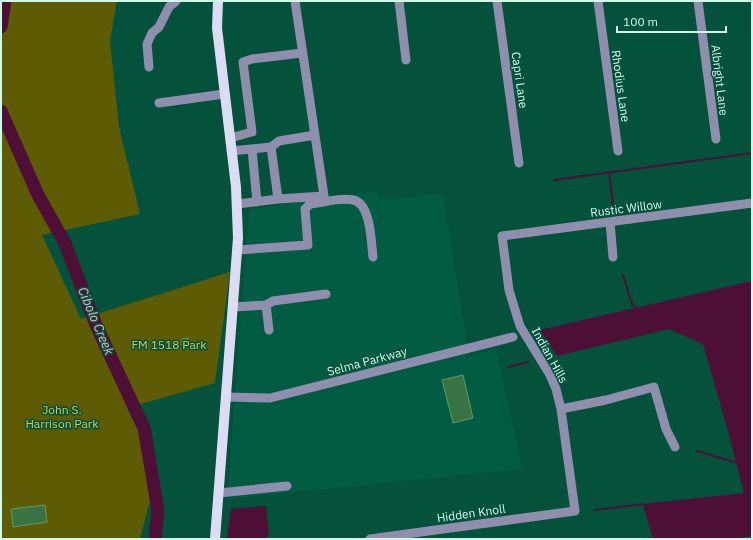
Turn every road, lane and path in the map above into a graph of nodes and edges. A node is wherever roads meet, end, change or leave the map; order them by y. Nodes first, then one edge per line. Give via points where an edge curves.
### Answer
1 (176, 1) edge
2 (218, 1) edge
3 (295, 1) edge
4 (399, 1) edge
5 (497, 1) edge
6 (598, 1) edge
7 (698, 1) edge
8 (302, 53) junction
9 (406, 60) dead end
10 (149, 67) dead end
11 (224, 94) junction
12 (159, 103) dead end
13 (315, 135) junction
14 (230, 138) junction
15 (716, 139) dead end
16 (271, 147) junction
17 (252, 149) junction
18 (231, 151) junction
19 (618, 151) dead end
20 (518, 163) dead end
21 (278, 199) junction
22 (257, 202) junction
23 (752, 203) edge
24 (237, 204) junction
25 (610, 222) junction
26 (502, 236) joint
27 (238, 250) junction
28 (373, 257) dead end
29 (612, 257) dead end
30 (326, 294) dead end
31 (266, 305) junction
32 (234, 307) junction
33 (269, 330) dead end
34 (513, 337) dead end
35 (227, 397) junction
36 (561, 409) junction
37 (675, 447) dead end
38 (287, 486) dead end
39 (219, 493) junction
40 (575, 511) joint
41 (215, 539) edge
42 (370, 539) edge

1 - 10 street via 169,7 147,44
2 - 11 main road via 217,28
3 - 8 street
4 - 9 street
5 - 20 street, Capri Lane
6 - 19 street, Rhodius Lane
7 - 15 street, Albright Lane
8 - 13 street
8 - 14 street via 243,62 252,132
11 - 12 street
11 - 14 main road
13 - 16 street via 279,141
13 - 21 street via 324,196
14 - 18 main road
16 - 17 street
16 - 21 street
17 - 18 street
17 - 22 street
18 - 24 main road
21 - 22 street
22 - 24 street
23 - 25 street, Rustic Willow
24 - 27 main road
25 - 26 street, Rustic Willow
25 - 29 street
26 - 36 street, Indian Hills via 509,290 518,320 550,375
27 - 28 street via 308,245 305,209 310,204 351,199 358,201 366,210
27 - 32 main road
30 - 31 street via 273,301
31 - 32 street
31 - 33 street
32 - 35 main road
34 - 35 street, Selma Parkway via 270,398
35 - 39 main road
36 - 37 street via 654,387 666,429
36 - 40 street, Indian Hills
38 - 39 street
39 - 41 main road
40 - 42 street, Hidden Knoll

